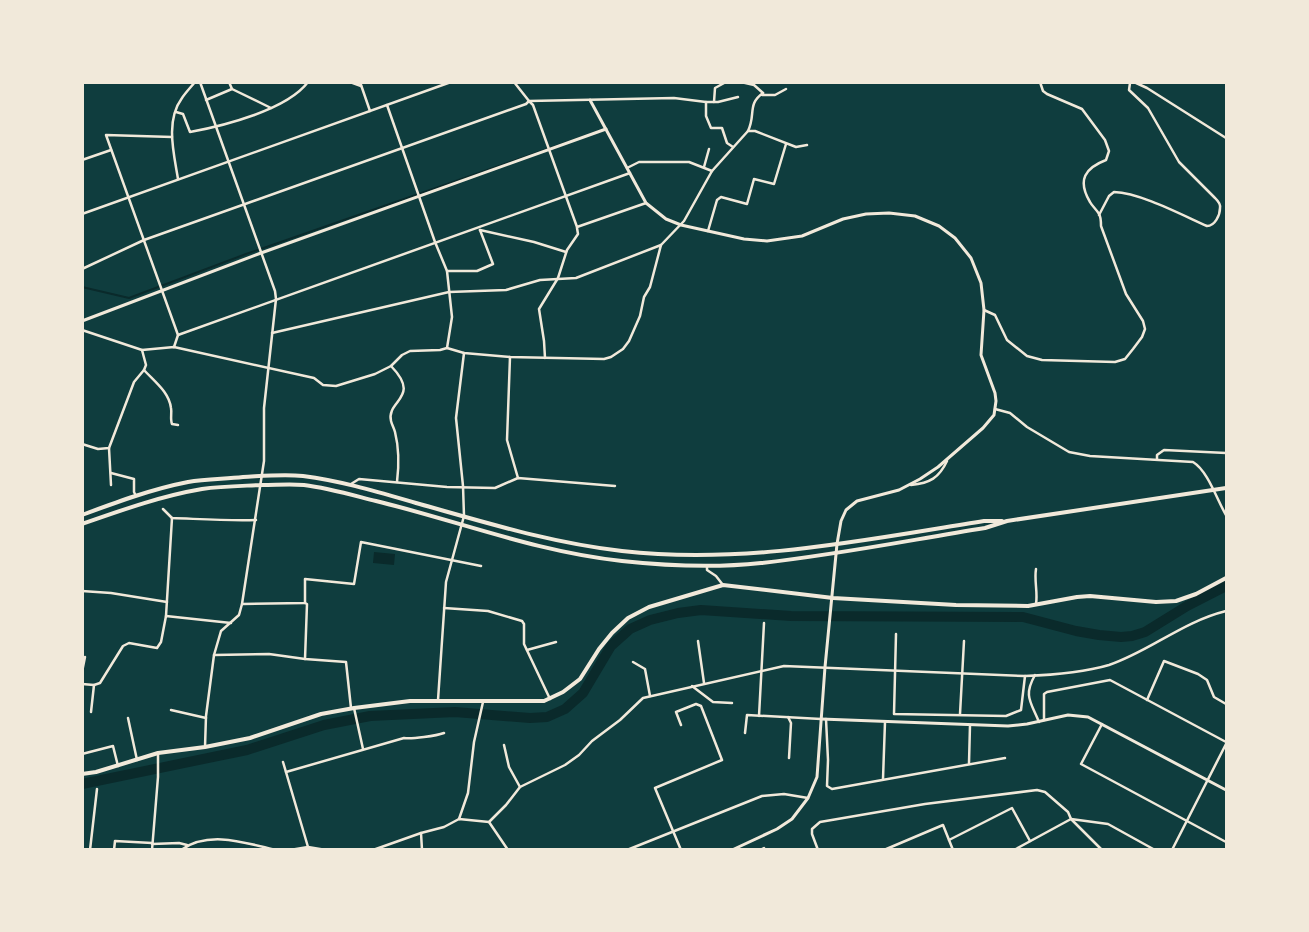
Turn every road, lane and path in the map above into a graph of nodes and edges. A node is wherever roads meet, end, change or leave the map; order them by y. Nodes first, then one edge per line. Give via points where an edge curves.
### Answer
1 (195, 82) edge
2 (200, 82) edge
3 (229, 82) edge
4 (308, 82) edge
5 (350, 82) edge
6 (451, 82) edge
7 (514, 82) edge
8 (726, 82) edge
9 (741, 82) edge
10 (1040, 82) edge
11 (1133, 82) edge
12 (361, 84) edge
13 (232, 89) junction
14 (786, 89) dead end
15 (763, 93) junction
16 (738, 97) dead end
17 (206, 100) junction
18 (590, 100) junction
19 (529, 101) junction
20 (706, 102) junction
21 (714, 102) junction
22 (388, 105) junction
23 (270, 108) junction
24 (370, 111) junction
25 (176, 112) junction
26 (216, 127) junction
27 (606, 129) junction
28 (748, 131) junction
29 (172, 137) junction
30 (1226, 138) edge
31 (786, 144) junction
32 (807, 145) dead end
33 (402, 148) junction
34 (733, 148) junction
35 (709, 149) dead end
36 (111, 150) junction
37 (549, 150) junction
38 (82, 160) edge
39 (229, 161) junction
40 (704, 167) junction
41 (627, 168) junction
42 (712, 171) junction
43 (630, 173) junction
44 (178, 179) junction
45 (566, 196) junction
46 (128, 197) junction
47 (420, 198) junction
48 (646, 203) junction
49 (244, 204) junction
50 (82, 214) edge
51 (1100, 214) junction
52 (681, 225) junction
53 (577, 227) junction
54 (480, 228) junction
55 (708, 231) junction
56 (144, 240) junction
57 (435, 242) junction
58 (661, 245) junction
59 (566, 252) junction
60 (261, 254) junction
61 (82, 269) edge
62 (447, 271) junction
63 (558, 278) junction
64 (162, 290) junction
65 (449, 292) junction
66 (276, 299) junction
67 (984, 310) junction
68 (82, 321) edge
69 (82, 330) edge
70 (272, 333) junction
71 (178, 335) junction
72 (174, 347) junction
73 (447, 348) junction
74 (142, 350) junction
75 (464, 353) junction
76 (510, 357) junction
77 (545, 358) junction
78 (391, 366) junction
79 (268, 368) junction
80 (144, 370) junction
81 (995, 408) junction
82 (178, 425) dead end
83 (82, 444) edge
84 (110, 448) junction
85 (1226, 453) edge
86 (948, 457) junction
87 (1157, 460) junction
88 (111, 473) junction
89 (262, 476) junction
90 (518, 478) junction
91 (397, 482) junction
92 (351, 484) junction
93 (111, 485) dead end
94 (260, 485) junction
95 (911, 485) junction
96 (463, 486) junction
97 (615, 486) dead end
98 (1226, 488) edge
99 (1213, 490) junction
100 (136, 496) junction
101 (163, 509) dead end
102 (82, 515) edge
103 (1226, 515) edge
104 (464, 516) junction
105 (172, 518) junction
106 (256, 520) junction
107 (1007, 521) junction
108 (82, 524) edge
109 (463, 525) junction
110 (837, 544) junction
111 (836, 552) junction
112 (452, 560) junction
113 (708, 565) junction
114 (481, 566) dead end
115 (1036, 569) dead end
116 (1226, 578) edge
117 (723, 585) junction
118 (82, 591) edge
119 (833, 598) junction
120 (167, 602) junction
121 (306, 603) junction
122 (242, 604) junction
123 (1036, 605) junction
124 (444, 608) junction
125 (1226, 611) edge
126 (166, 616) junction
127 (231, 623) junction
128 (764, 623) dead end
129 (896, 634) dead end
130 (698, 641) dead end
131 (964, 641) dead end
132 (556, 642) dead end
133 (527, 650) junction
134 (214, 655) junction
135 (85, 657) dead end
136 (305, 659) junction
137 (633, 662) dead end
138 (825, 667) junction
139 (762, 670) junction
140 (895, 670) junction
141 (82, 672) edge
142 (962, 673) junction
143 (1035, 675) junction
144 (1026, 676) junction
145 (704, 683) junction
146 (82, 684) edge
147 (94, 685) junction
148 (692, 686) junction
149 (650, 696) junction
150 (550, 699) junction
151 (438, 700) junction
152 (1147, 700) junction
153 (483, 702) junction
154 (732, 703) dead end
155 (1226, 704) edge
156 (171, 710) dead end
157 (353, 710) junction
158 (91, 712) dead end
159 (960, 715) junction
160 (759, 716) junction
161 (788, 717) junction
162 (128, 718) dead end
163 (206, 718) junction
164 (821, 719) junction
165 (826, 719) junction
166 (1044, 720) junction
167 (885, 722) junction
168 (1039, 722) junction
169 (1102, 724) junction
170 (681, 725) dead end
171 (970, 725) junction
172 (444, 733) dead end
173 (746, 733) dead end
174 (1226, 743) edge
175 (504, 745) dead end
176 (205, 746) junction
177 (363, 749) junction
178 (158, 753) junction
179 (82, 754) edge
180 (789, 758) dead end
181 (1005, 758) dead end
182 (137, 760) junction
183 (283, 762) dead end
184 (968, 763) junction
185 (118, 766) junction
186 (286, 772) junction
187 (82, 774) edge
188 (883, 779) junction
189 (1208, 780) junction
190 (520, 787) junction
191 (97, 789) dead end
192 (1226, 790) edge
193 (808, 798) junction
194 (459, 819) junction
195 (1071, 819) junction
196 (1187, 821) junction
197 (489, 822) junction
198 (673, 830) junction
199 (421, 833) junction
200 (949, 840) junction
201 (1030, 841) junction
202 (1226, 842) edge
203 (152, 844) junction
204 (187, 845) junction
205 (308, 847) junction
206 (264, 848) edge
207 (90, 850) edge
208 (114, 850) edge
209 (152, 850) edge
210 (181, 850) edge
211 (276, 850) edge
212 (290, 850) edge
213 (326, 850) edge
214 (373, 850) edge
215 (422, 850) edge
216 (508, 850) edge
217 (627, 850) edge
218 (681, 850) edge
219 (732, 850) edge
220 (760, 850) edge
221 (765, 850) edge
222 (818, 850) edge
223 (884, 850) edge
224 (953, 850) edge
225 (1014, 850) edge
226 (1102, 850) edge
227 (1155, 850) edge
228 (1172, 850) edge

1 - 25 street via 181,99
2 - 17 street
3 - 13 street
4 - 23 street via 302,91
5 - 12 street
6 - 22 street
7 - 19 street
8 - 21 street via 715,88
9 - 15 street via 754,85
10 - 51 street via 1047,94 1082,110 1105,140 1109,151 1106,160 1094,165 1084,178 1083,186 1088,200
11 - 30 street
11 - 51 street via 1129,90 1148,108 1179,162 1219,202 1220,208 1214,223 1207,226 1154,203 1114,192
12 - 24 street
13 - 17 street
13 - 23 street
14 - 15 street via 775,95
15 - 28 street via 753,104 753,119
16 - 21 street
17 - 26 street
18 - 19 street
18 - 20 street via 674,98
18 - 27 street
19 - 33 street
19 - 37 street
20 - 21 street
20 - 34 street via 706,116 711,128 722,128 727,143
22 - 24 street
22 - 33 street
23 - 26 street
24 - 39 street
25 - 26 street via 183,114 190,132
25 - 29 street
26 - 39 street
27 - 37 street
27 - 41 street
28 - 31 street
28 - 34 street
29 - 36 street via 106,135
29 - 44 street
31 - 32 street via 796,147
31 - 55 street via 774,184 754,179 747,204 721,197 717,200
33 - 47 street
33 - 49 street
34 - 42 street
35 - 40 street
36 - 38 street
36 - 46 street
37 - 45 street
37 - 47 street
39 - 44 street
39 - 49 street
40 - 41 street via 689,162 639,162
40 - 42 street
41 - 43 street
42 - 52 street
43 - 45 street
43 - 48 street
44 - 46 street
45 - 53 street
45 - 54 street
46 - 50 street
46 - 56 street
47 - 57 street
47 - 60 street
48 - 52 street via 666,220
48 - 53 street
49 - 56 street
49 - 60 street
51 - 67 street via 1101,226 1126,294 1145,329 1125,359 1115,362 1042,360 1027,356 1007,340 995,315
52 - 55 street
52 - 58 street
53 - 59 street via 576,238
54 - 57 street
54 - 59 street
54 - 62 street via 493,264 477,271
55 - 67 street via 744,239 777,240 802,236 843,219 866,214 915,216 949,232 966,251 981,284
56 - 61 street
56 - 64 street
57 - 62 street
57 - 66 street
58 - 63 street via 576,278
58 - 77 street via 640,316 623,349 604,359
59 - 63 street
60 - 64 street
60 - 66 street
62 - 65 street
63 - 65 street via 506,290
63 - 77 street via 539,309
64 - 68 street
64 - 71 street
65 - 70 street
65 - 73 street via 452,317
66 - 70 street
66 - 71 street
67 - 81 street via 981,355 995,393
69 - 74 street
70 - 79 street
71 - 72 street
72 - 74 street
72 - 79 street
73 - 75 street
73 - 78 street via 410,351
74 - 80 street
75 - 76 street
75 - 96 street via 456,418
76 - 77 street
76 - 90 street via 507,440
78 - 79 street via 336,386
78 - 91 street via 403,380 404,393 391,415 399,462
79 - 89 street
80 - 82 street via 165,392 171,406 171,422
80 - 84 street via 134,382
81 - 86 street via 989,422
81 - 87 street via 1010,413 1026,427 1069,452
83 - 84 street via 98,449
84 - 88 street
85 - 87 street via 1164,450 1157,455
86 - 95 street
86 - 95 street via 935,478
87 - 99 street via 1193,462 1200,466
88 - 93 street
88 - 100 street via 134,479
89 - 92 main road via 301,476
89 - 94 street
89 - 100 main road via 190,482
90 - 96 street via 494,488
90 - 97 street
91 - 92 street via 358,479
91 - 96 street
92 - 104 main road
94 - 106 street
94 - 108 main road via 209,488 161,498
94 - 109 main road via 302,485 347,493
95 - 110 street via 849,507 841,521
96 - 104 street
98 - 99 main road
99 - 103 street
99 - 107 main road
100 - 102 main road
101 - 105 street
104 - 109 street
104 - 110 main road via 544,538 641,553 730,555
105 - 106 street
105 - 120 street
106 - 122 street
107 - 110 main road via 984,521
107 - 111 main road via 984,528
109 - 112 street
109 - 113 main road via 526,543 600,558 667,565
110 - 111 street
111 - 113 main road via 760,563
111 - 119 street
112 - 114 street
112 - 121 street via 361,542 354,584 305,579
112 - 124 street
113 - 117 street via 707,570
115 - 123 street
116 - 123 main road via 1176,601 1090,596
117 - 119 main road
117 - 150 main road via 649,607 628,618 599,649 580,679
118 - 120 street
119 - 123 main road via 956,606
119 - 138 street
120 - 126 street
121 - 122 street
121 - 136 street
122 - 127 street via 239,615
124 - 133 street via 488,611 522,621
124 - 151 street
125 - 143 street via 1192,622 1110,664 1055,675
126 - 127 street
126 - 147 street via 157,648 129,643 123,646 100,683
127 - 134 street via 221,631
128 - 139 street
129 - 140 street
130 - 145 street
131 - 142 street
132 - 133 street
133 - 150 street
134 - 136 street via 269,654
134 - 163 street
135 - 141 street
136 - 157 street via 346,662
137 - 149 street via 646,669
138 - 139 street via 784,666
138 - 140 street
138 - 164 street
139 - 145 street
139 - 160 street
140 - 142 street
140 - 159 street via 894,714
142 - 144 street
142 - 159 street
143 - 144 street
143 - 168 street via 1028,694
144 - 159 street via 1021,710 1006,716
145 - 148 street
146 - 147 street
147 - 158 street
148 - 149 street
148 - 154 street via 713,702
149 - 190 street via 643,698 565,766
150 - 153 main road
151 - 153 main road
151 - 157 main road
152 - 155 street via 1164,661 1207,680 1214,697
152 - 166 street via 1110,680 1047,692 1044,694
152 - 174 street
153 - 194 street via 468,794
156 - 163 street
157 - 176 main road via 321,714 250,738
157 - 177 street
160 - 161 street
160 - 173 street via 747,715
161 - 164 street
161 - 180 street via 792,723
162 - 182 street
163 - 176 street
164 - 165 street
164 - 193 street via 819,766
165 - 167 street
165 - 188 street via 827,786 832,789
166 - 168 street
166 - 169 street via 1072,714
167 - 171 street
167 - 188 street
168 - 171 street
169 - 189 street
169 - 196 street via 1081,764
170 - 198 street via 676,712 696,704 702,706 722,760 656,788
171 - 184 street
172 - 177 street via 404,738
174 - 189 street
175 - 190 street via 509,767
176 - 178 main road
177 - 186 street
178 - 182 main road
178 - 203 street
179 - 185 street via 113,746
181 - 184 street
182 - 185 main road
183 - 186 street
184 - 188 street
185 - 187 main road
186 - 205 street
189 - 192 street
189 - 196 street
190 - 197 street
191 - 207 street
193 - 198 street via 784,794 762,796
193 - 219 street via 792,819 778,829
194 - 197 street
194 - 199 street
195 - 201 street
195 - 222 street via 1068,812 1045,792 1037,790 820,822 812,829
195 - 226 street
195 - 227 street via 1108,824
196 - 202 street
196 - 228 street
197 - 216 street
198 - 217 street
198 - 218 street
199 - 214 street
199 - 215 street
200 - 201 street via 1012,808
200 - 223 street via 943,825
200 - 224 street
201 - 225 street
203 - 204 street
203 - 208 street via 115,841
203 - 209 street
204 - 206 street via 228,840
204 - 210 street
205 - 212 street
205 - 213 street
206 - 211 street
220 - 221 street

